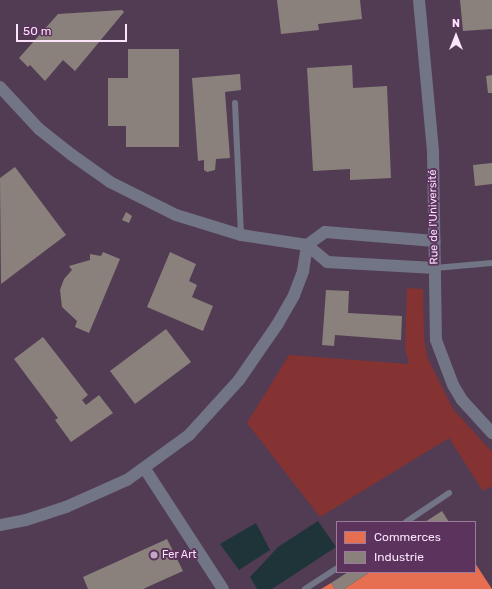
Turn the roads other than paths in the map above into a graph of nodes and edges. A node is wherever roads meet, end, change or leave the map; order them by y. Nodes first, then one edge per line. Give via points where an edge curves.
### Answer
1 (419, 0) edge
2 (0, 87) edge
3 (235, 103) dead end
4 (241, 235) junction
5 (435, 241) junction
6 (307, 245) junction
7 (492, 263) edge
8 (435, 268) junction
9 (487, 423) edge
10 (492, 433) edge
11 (145, 469) junction
12 (449, 494) dead end
13 (408, 521) edge
14 (0, 525) edge
15 (336, 569) edge
16 (223, 589) edge
17 (305, 589) edge

1 - 5 street, Rue de l'Université via 433,151
2 - 4 street via 39,129 110,182 176,215
3 - 4 lane
4 - 6 street
5 - 6 street via 325,232
5 - 8 street, Rue de l'Université
6 - 8 street via 327,262
6 - 11 street via 303,271 294,295 259,353 230,391 189,434
7 - 8 lane
8 - 9 street, Rue de l'Université via 435,327 438,350 462,400
9 - 10 street, Rue de l'Université
11 - 14 street via 109,488 26,520
11 - 16 street
12 - 13 lane
15 - 17 lane

